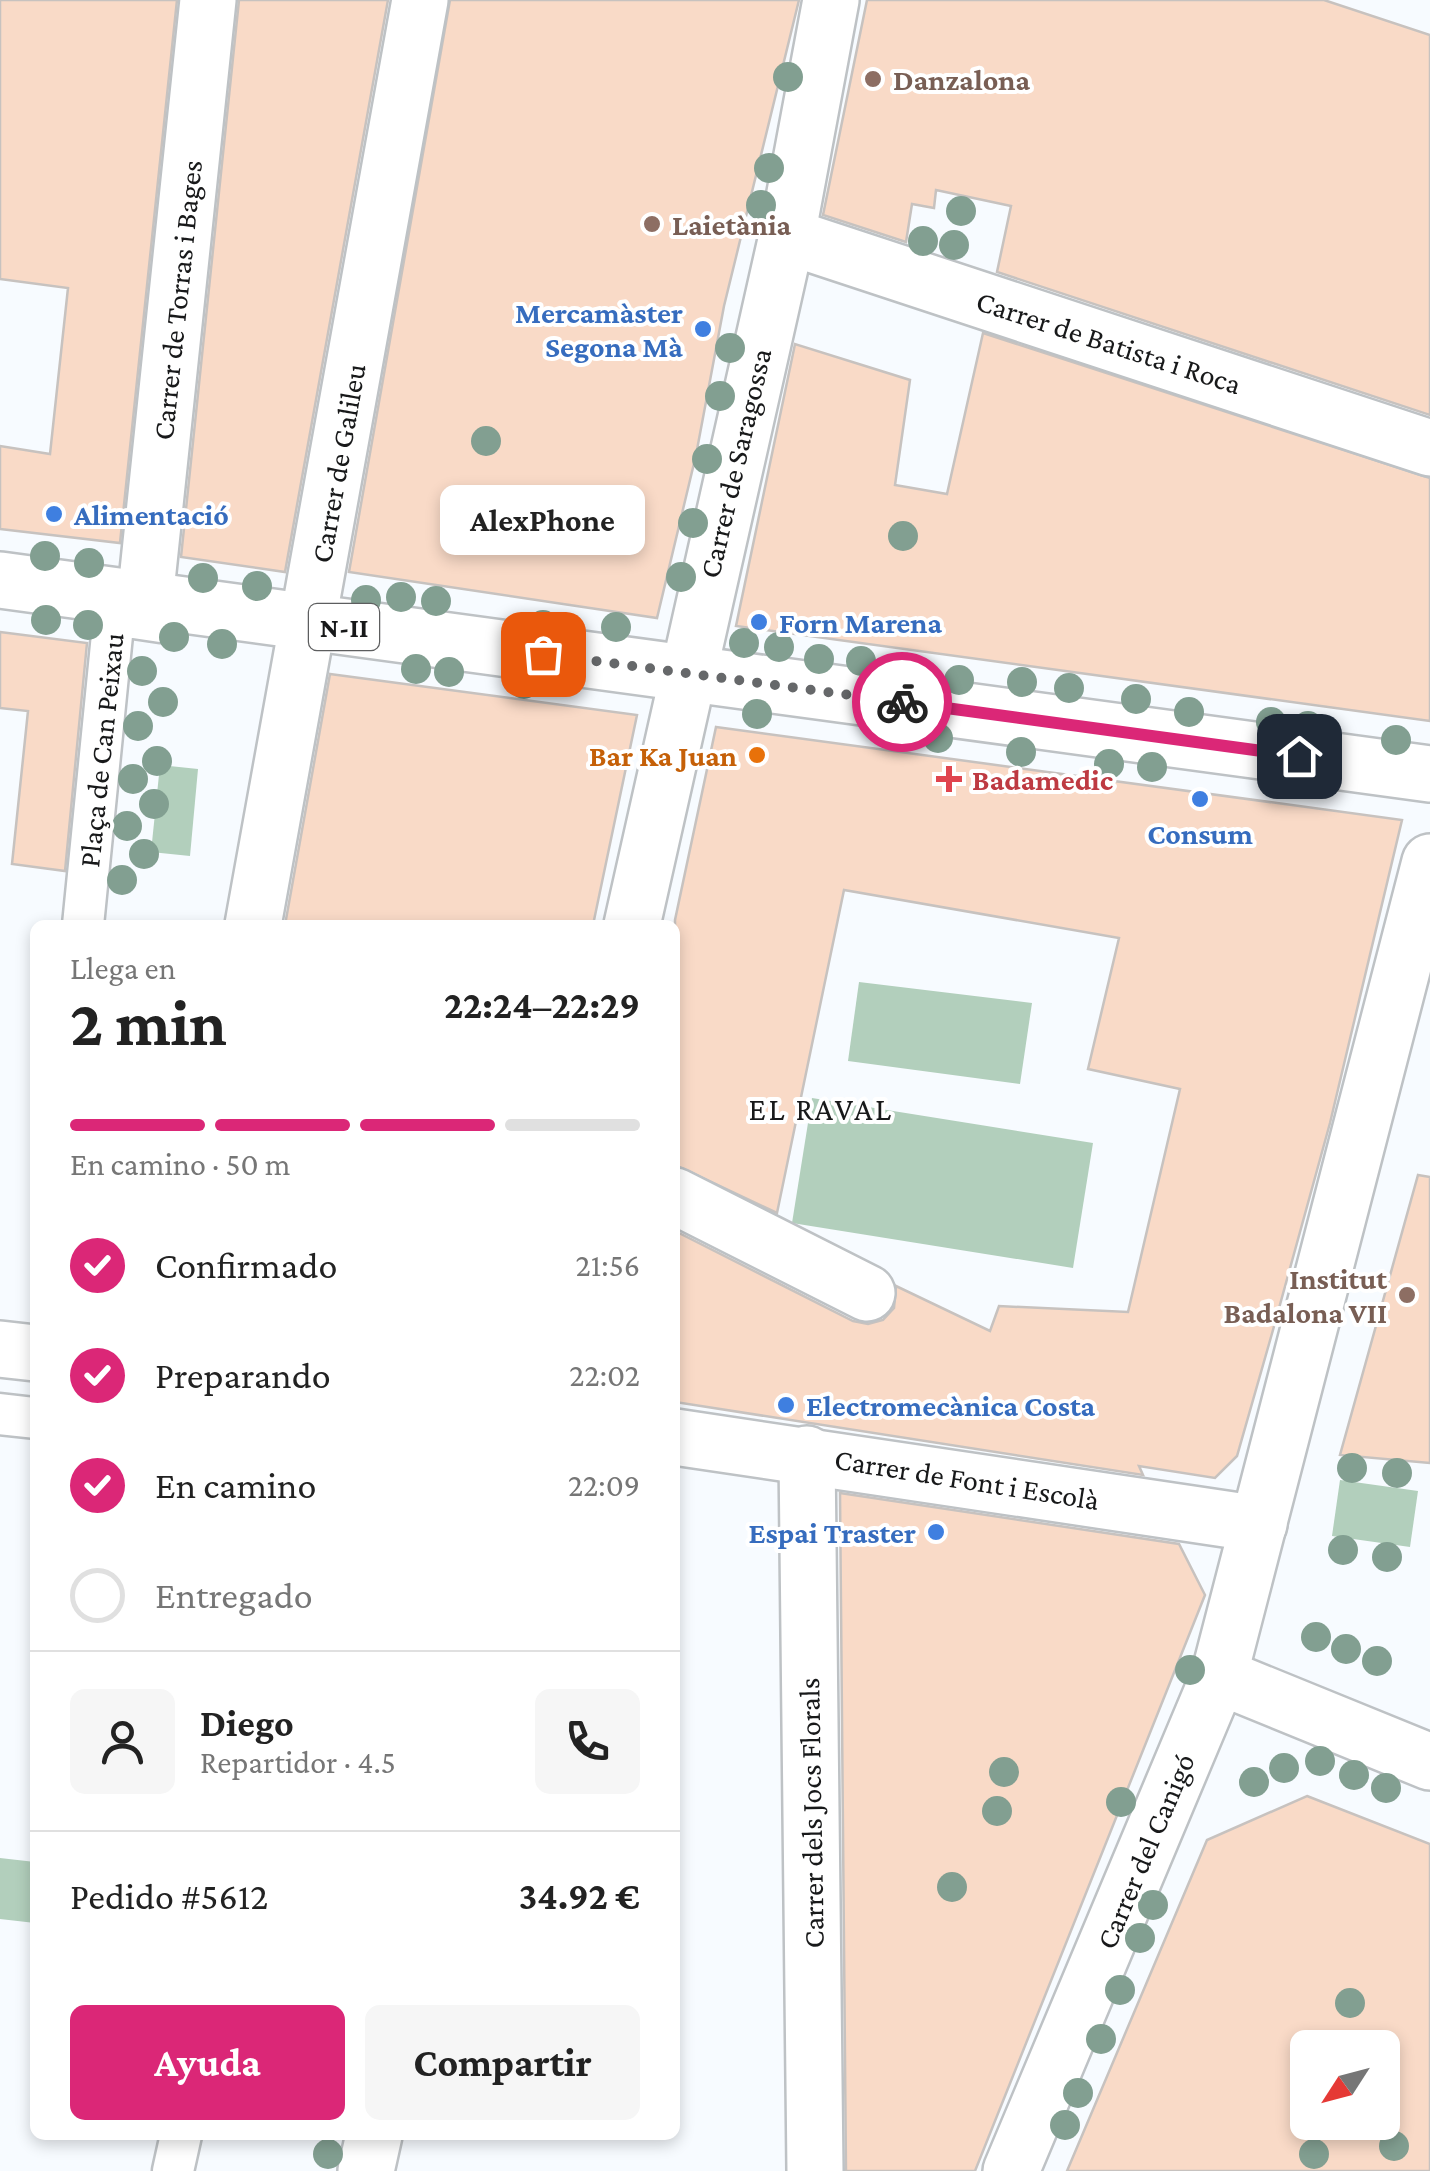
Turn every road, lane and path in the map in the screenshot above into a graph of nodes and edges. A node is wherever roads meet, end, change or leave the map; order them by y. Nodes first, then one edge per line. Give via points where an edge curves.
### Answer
1 (208, 0) edge
2 (420, 0) edge
3 (831, 0) edge
4 (787, 236) junction
5 (1430, 448) edge
6 (0, 580) edge
7 (145, 600) junction
8 (309, 622) junction
9 (689, 673) junction
10 (1430, 774) edge
11 (1430, 862) edge
12 (84, 920) edge
13 (230, 920) edge
14 (255, 920) edge
15 (633, 920) edge
16 (680, 1199) edge
17 (866, 1293) dead end
18 (0, 1349) edge
19 (30, 1352) edge
20 (0, 1414) edge
21 (30, 1417) edge
22 (680, 1438) edge
23 (808, 1454) junction
24 (1259, 1524) junction
25 (1219, 1676) junction
26 (1430, 1762) edge
27 (180, 2140) edge
28 (373, 2140) edge
29 (174, 2171) edge
30 (366, 2171) edge
31 (814, 2171) edge
32 (1011, 2171) edge

1 - 7 street, Carrer de Torras i Bages
2 - 8 street, Carrer de Galileu
3 - 4 street, Carrer de Saragossa
4 - 5 street, Carrer de Batista i Roca
4 - 9 street, Carrer de Saragossa
6 - 7 street, N-II
7 - 8 street, N-II
8 - 9 street, N-II
8 - 14 street, Carrer de Galileu
9 - 10 street, N-II
9 - 15 street, Carrer de Saragossa
11 - 24 street, Carrer del Canigó
12 - 13 street, Plaça de Can Peixau via 114,615 282,638
16 - 17 street
18 - 19 street
20 - 21 street
22 - 23 street, Carrer de Font i Escolà
23 - 24 street, Carrer de Font i Escolà
23 - 31 street, Carrer dels Jocs Florals
24 - 25 street, Carrer del Canigó
25 - 26 street
25 - 32 street, Carrer del Canigó
27 - 29 street
28 - 30 street

